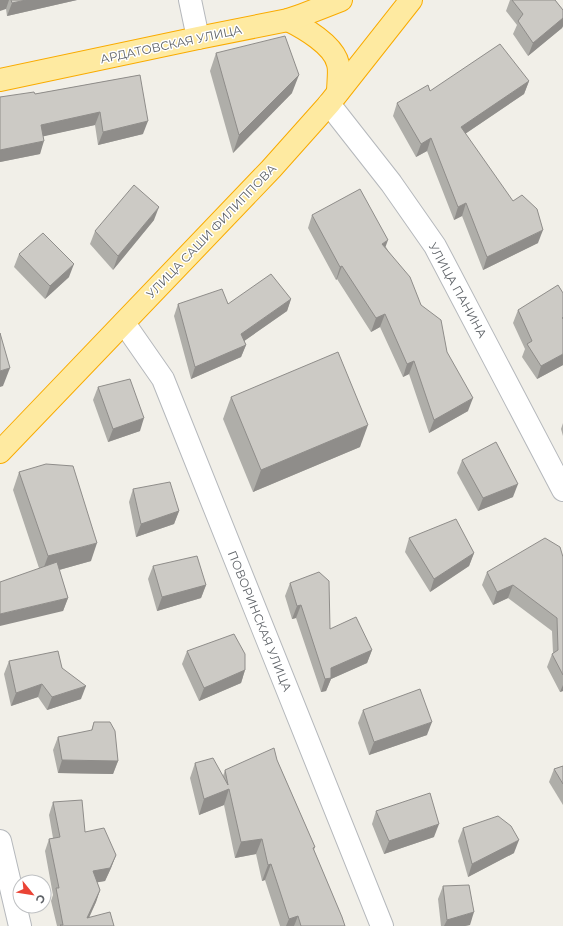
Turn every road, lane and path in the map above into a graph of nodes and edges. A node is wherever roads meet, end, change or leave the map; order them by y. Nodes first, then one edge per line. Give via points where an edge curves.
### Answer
1 (190, 0) edge
2 (340, 0) edge
3 (411, 0) edge
4 (288, 20) junction
5 (198, 38) junction
6 (0, 80) edge
7 (334, 98) junction
8 (124, 323) junction
9 (0, 452) edge
10 (563, 490) edge
11 (0, 841) edge
12 (20, 926) edge
13 (382, 926) edge

1 - 5 street
2 - 4 highway, АРДАТОВСКАЯ УЛИЦА
3 - 7 highway, УЛИЦА САШИ ФИЛИППОВА
4 - 5 highway, АРДАТОВСКАЯ УЛИЦА
4 - 7 highway via 306,29 333,53 338,64
5 - 6 highway, АРДАТОВСКАЯ УЛИЦА
7 - 8 highway, УЛИЦА САШИ ФИЛИППОВА via 272,169
7 - 10 street, УЛИЦА ПАНИНА via 435,246
8 - 9 highway, УЛИЦА САШИ ФИЛИППОВА
8 - 13 street, ПОВОРИНСКАЯ УЛИЦА via 163,379
11 - 12 street

